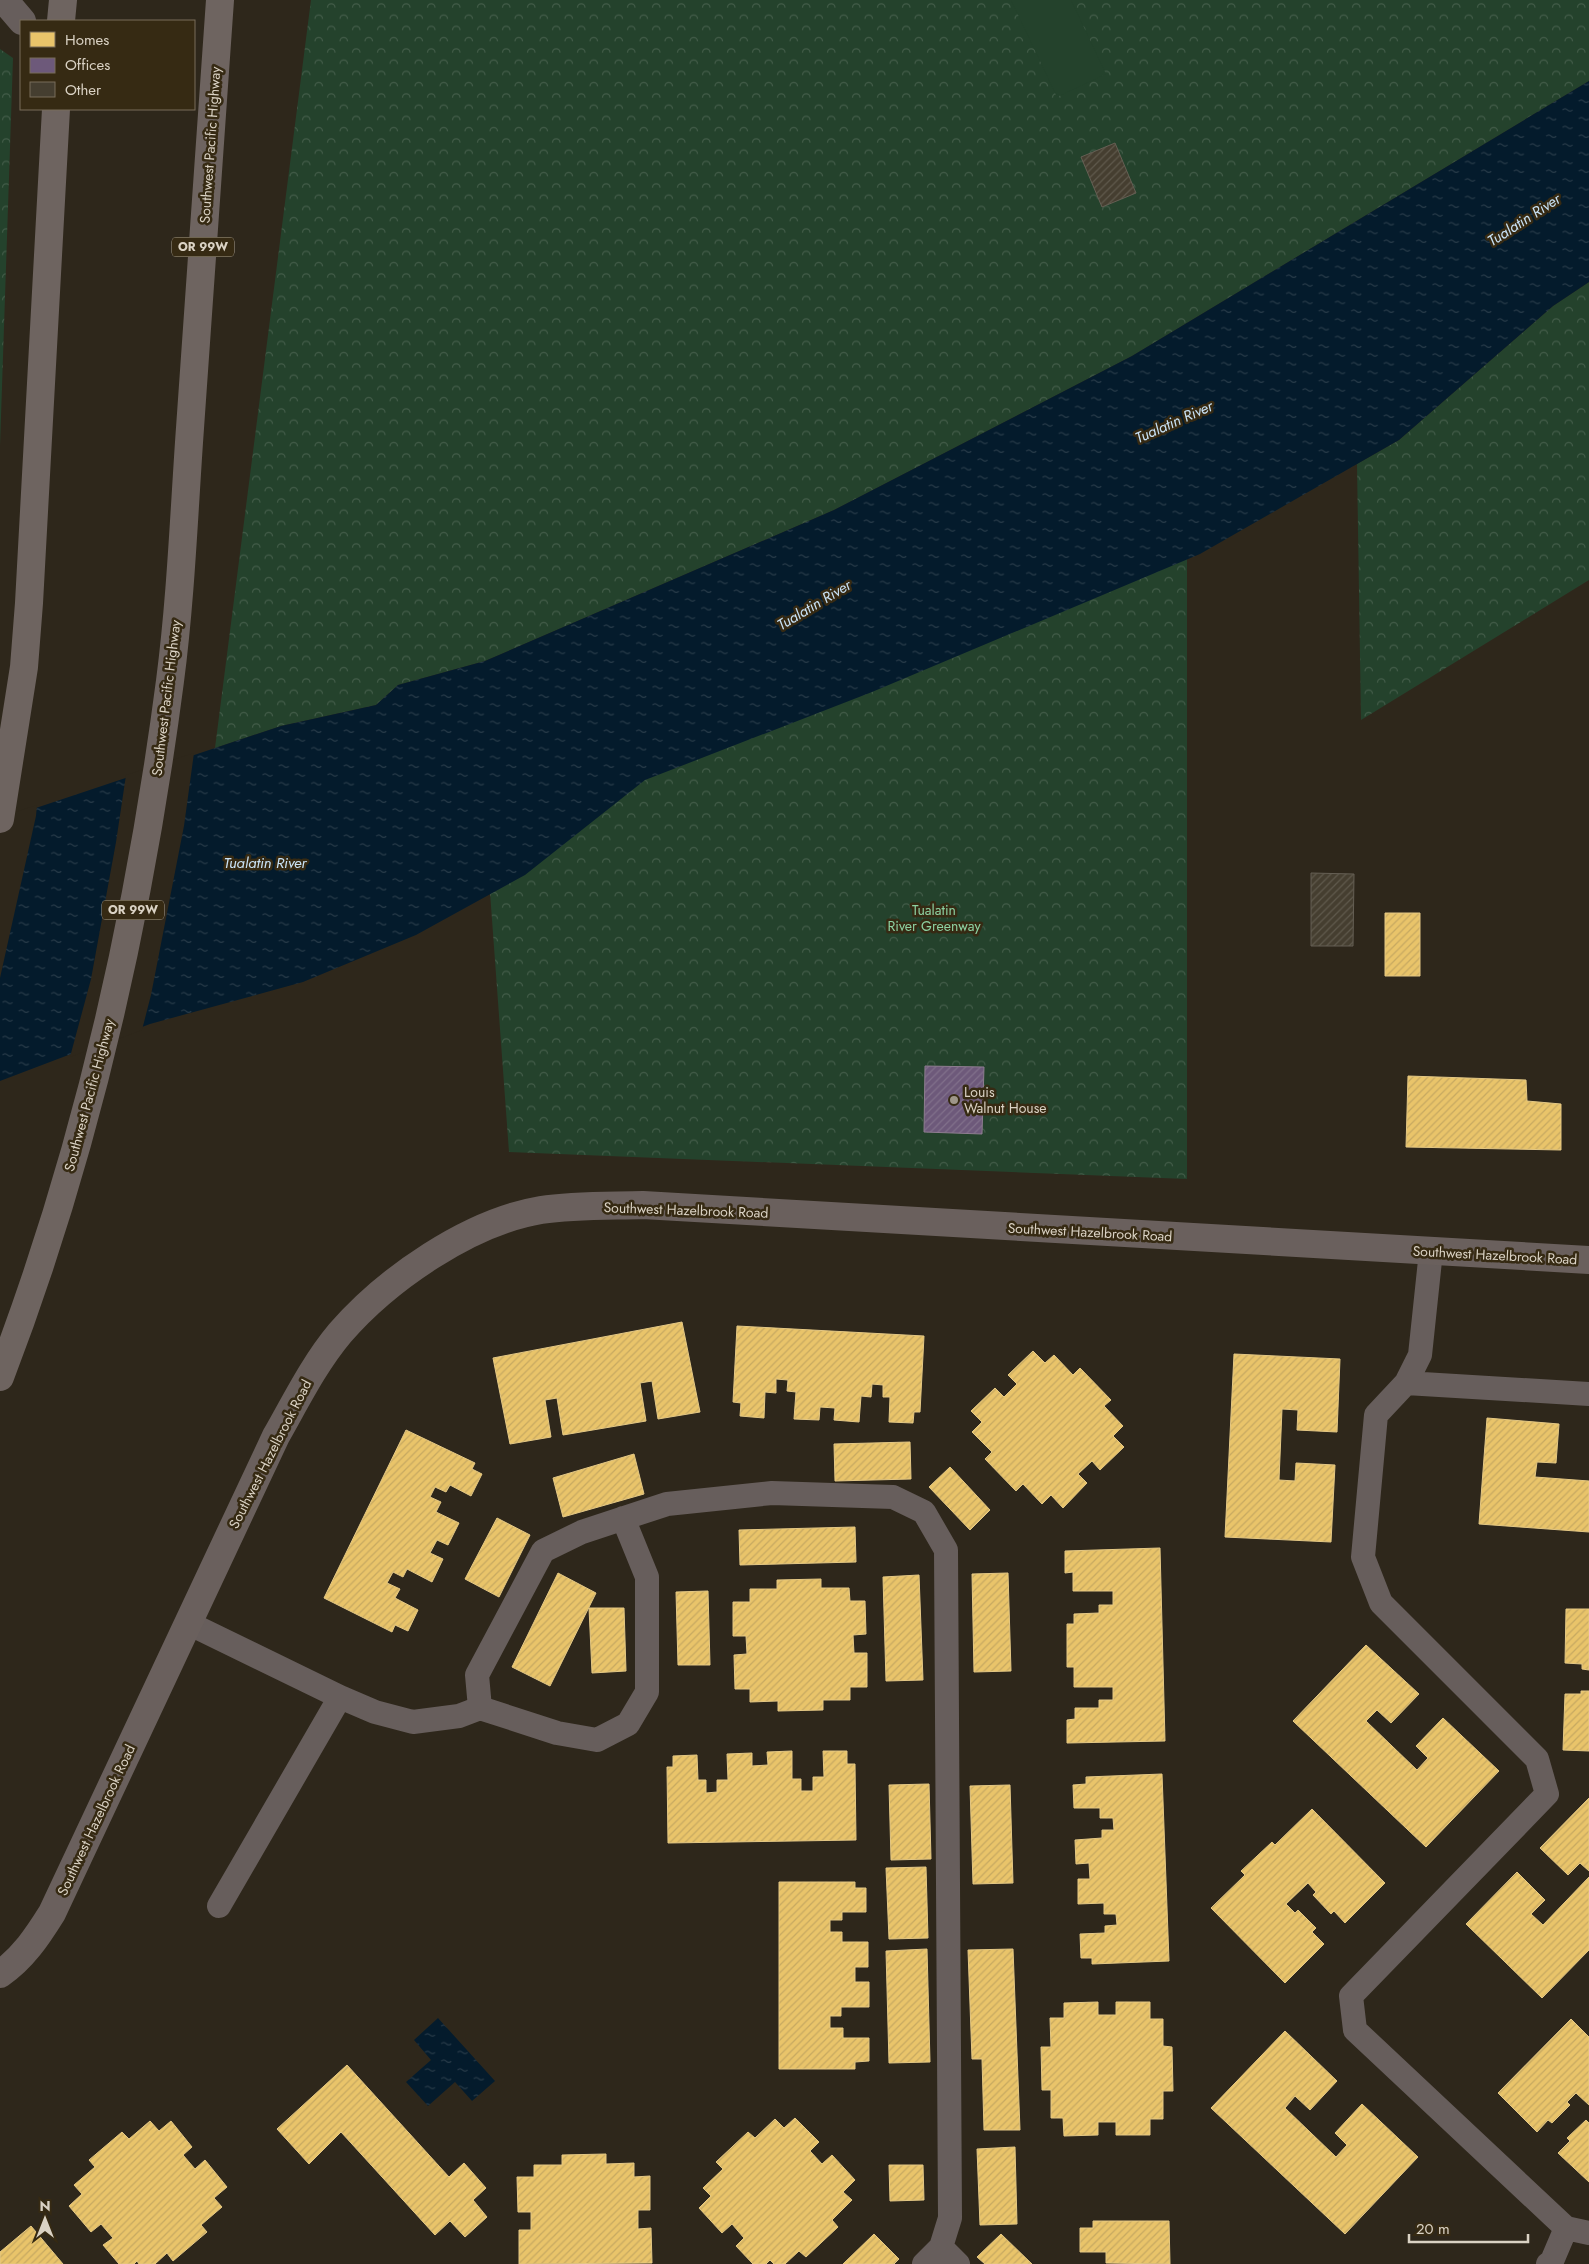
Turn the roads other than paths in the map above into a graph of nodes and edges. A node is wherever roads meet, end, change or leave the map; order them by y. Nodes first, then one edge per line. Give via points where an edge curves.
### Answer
1 (4, 0) edge
2 (63, 0) edge
3 (220, 0) edge
4 (21, 20) edge
5 (62, 20) edge
6 (56, 110) edge
7 (0, 819) edge
8 (1431, 1252) junction
9 (1589, 1260) edge
10 (0, 1377) edge
11 (1406, 1383) junction
12 (1589, 1394) edge
13 (623, 1518) junction
14 (188, 1623) junction
15 (340, 1697) junction
16 (480, 1708) junction
17 (219, 1906) dead end
18 (0, 1974) edge
19 (1578, 2230) edge
20 (941, 2247) junction
21 (924, 2264) edge
22 (958, 2264) edge
23 (1548, 2264) edge

1 - 4 street
2 - 5 highway
3 - 10 highway, Southwest Pacific Highway / OR 99W via 170,677 142,864 128,938 75,1152 24,1315
6 - 7 highway via 24,667
8 - 9 street, Southwest Hazelbrook Road
8 - 11 lane via 1420,1355
8 - 14 street, Southwest Hazelbrook Road via 643,1205 540,1210 505,1220 470,1233 413,1269 372,1300 340,1334 311,1373 276,1436
11 - 12 lane
11 - 19 lane via 1376,1415 1363,1557 1381,1603 1537,1759 1547,1794 1351,1996 1355,2030
13 - 16 lane via 582,1532 543,1551 477,1675
13 - 16 lane via 647,1577 647,1692 628,1724 597,1740 557,1733
13 - 20 lane via 667,1504 772,1492 893,1497 924,1512 946,1550 950,2218
14 - 15 lane
14 - 18 street, Southwest Hazelbrook Road via 52,1913 16,1963
15 - 16 lane via 375,1712 413,1722 459,1716
15 - 17 lane
19 - 23 lane
20 - 21 lane
20 - 22 lane

